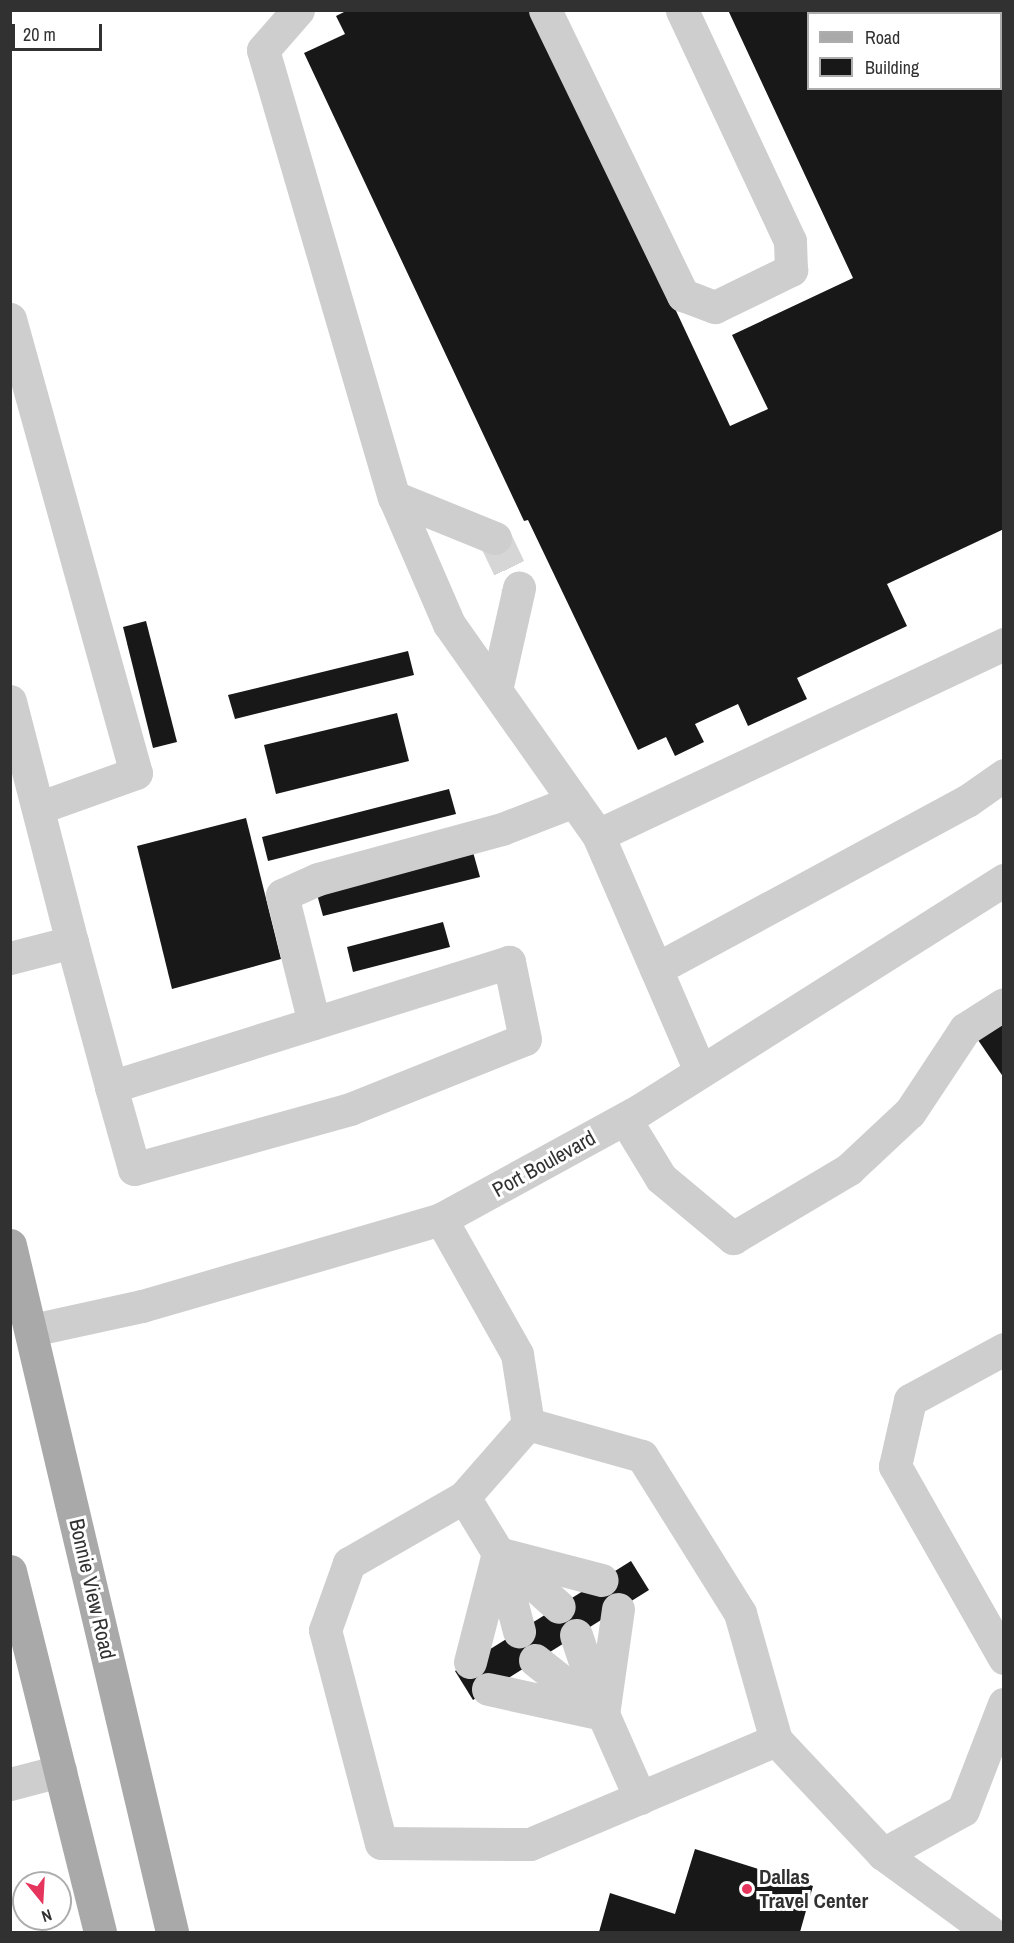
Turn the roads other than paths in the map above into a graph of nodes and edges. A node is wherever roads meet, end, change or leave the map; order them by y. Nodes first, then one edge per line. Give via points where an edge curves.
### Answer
1 (298, 10) edge
2 (545, 10) edge
3 (682, 10) edge
4 (10, 319) edge
5 (394, 497) junction
6 (495, 538) tunnel mouth
7 (519, 588) tunnel mouth
8 (1004, 644) edge
9 (496, 690) junction
10 (10, 701) edge
11 (1004, 776) edge
12 (574, 801) junction
13 (38, 808) junction
14 (598, 835) junction
15 (1004, 880) edge
16 (72, 942) junction
17 (10, 958) edge
18 (656, 969) junction
19 (1004, 1005) edge
20 (314, 1023) junction
21 (700, 1071) junction
22 (111, 1087) junction
23 (624, 1119) junction
24 (441, 1219) junction
25 (10, 1245) edge
26 (21, 1332) edge
27 (1004, 1349) edge
28 (528, 1424) junction
29 (464, 1497) junction
30 (498, 1553) junction
31 (10, 1571) edge
32 (602, 1580) dead end
33 (559, 1606) dead end
34 (618, 1609) dead end
35 (519, 1631) dead end
36 (576, 1635) dead end
37 (1004, 1658) edge
38 (535, 1660) dead end
39 (470, 1662) dead end
40 (488, 1689) dead end
41 (1004, 1704) edge
42 (603, 1714) junction
43 (776, 1740) junction
44 (60, 1771) junction
45 (10, 1784) edge
46 (640, 1798) junction
47 (883, 1854) junction
48 (100, 1932) edge
49 (172, 1932) edge
50 (990, 1932) edge

1 - 5 street via 263,50
2 - 3 street via 683,295 715,307 791,270 790,241
4 - 13 street via 136,773
5 - 6 street
5 - 9 street via 449,624
7 - 9 street
8 - 14 street
9 - 12 street
10 - 13 street
11 - 18 street via 967,801
12 - 14 street
12 - 20 street via 282,895
13 - 16 street
14 - 18 street
15 - 21 street, Port Boulevard
16 - 17 street
16 - 22 street
18 - 21 street
19 - 23 street via 965,1029 910,1112 849,1168 733,1238 661,1178
20 - 22 street
20 - 22 street via 509,962 525,1039 350,1109 134,1169
21 - 23 street, Port Boulevard
23 - 24 street, Port Boulevard
24 - 26 street, Port Boulevard via 142,1306
24 - 28 street via 517,1354
25 - 26 main road, Bonnie View Road
26 - 49 main road, Bonnie View Road
27 - 37 street via 910,1400 895,1466
28 - 29 street
28 - 43 street via 642,1456 740,1613
29 - 30 street
29 - 46 street via 349,1563 325,1630 381,1843 530,1844
30 - 32 street
30 - 33 street
30 - 35 street
30 - 39 street
31 - 44 main road
34 - 42 street
36 - 42 street
38 - 42 street
40 - 42 street
41 - 47 street via 963,1810
42 - 46 street
43 - 46 street
43 - 47 street
44 - 45 street
44 - 48 main road
47 - 50 street

